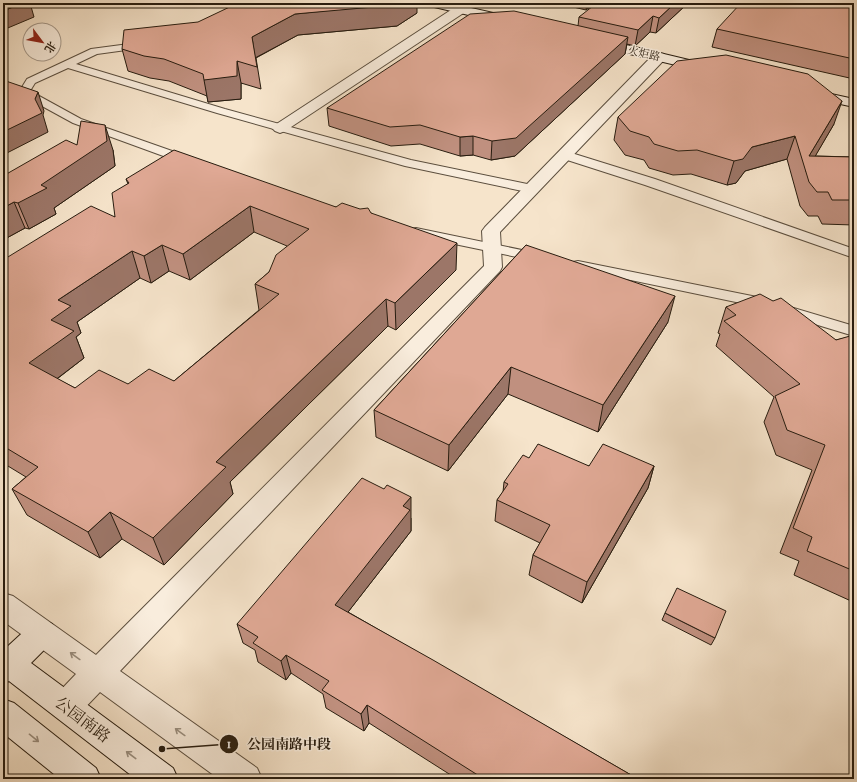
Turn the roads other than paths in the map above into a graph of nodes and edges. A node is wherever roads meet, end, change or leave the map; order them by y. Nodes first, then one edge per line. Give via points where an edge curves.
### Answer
1 (434, 3) edge
2 (461, 9) junction
3 (520, 24) edge
4 (586, 40) edge
5 (156, 44) edge
6 (659, 57) junction
7 (67, 64) junction
8 (719, 71) edge
9 (801, 91) edge
10 (854, 103) edge
11 (280, 128) junction
12 (565, 155) junction
13 (202, 166) edge
14 (532, 189) junction
15 (406, 230) edge
16 (492, 248) junction
17 (854, 254) edge
18 (854, 331) edge
19 (3, 605) edge
20 (42, 633) junction
21 (5, 664) edge
22 (98, 673) junction
23 (66, 706) junction
24 (3, 714) edge
25 (85, 779) edge
26 (162, 779) edge
27 (246, 779) edge

1 - 2 street
2 - 3 street
2 - 11 street
4 - 6 street, 火炬路
5 - 7 lane via 95,51
6 - 8 street, 火炬路
6 - 12 street
7 - 11 lane
7 - 13 lane via 31,81 24,92 77,121
9 - 10 street
11 - 14 lane via 409,163
12 - 14 street
12 - 17 lane via 650,182
14 - 16 street via 491,232
15 - 16 lane
16 - 18 lane via 757,302
16 - 22 street via 493,267
19 - 20 street
20 - 21 street
22 -> 20 street
21 - 23 street, 公园南路
22 - 23 street
27 -> 22 street
26 -> 23 street, 公园南路
24 -> 25 street

